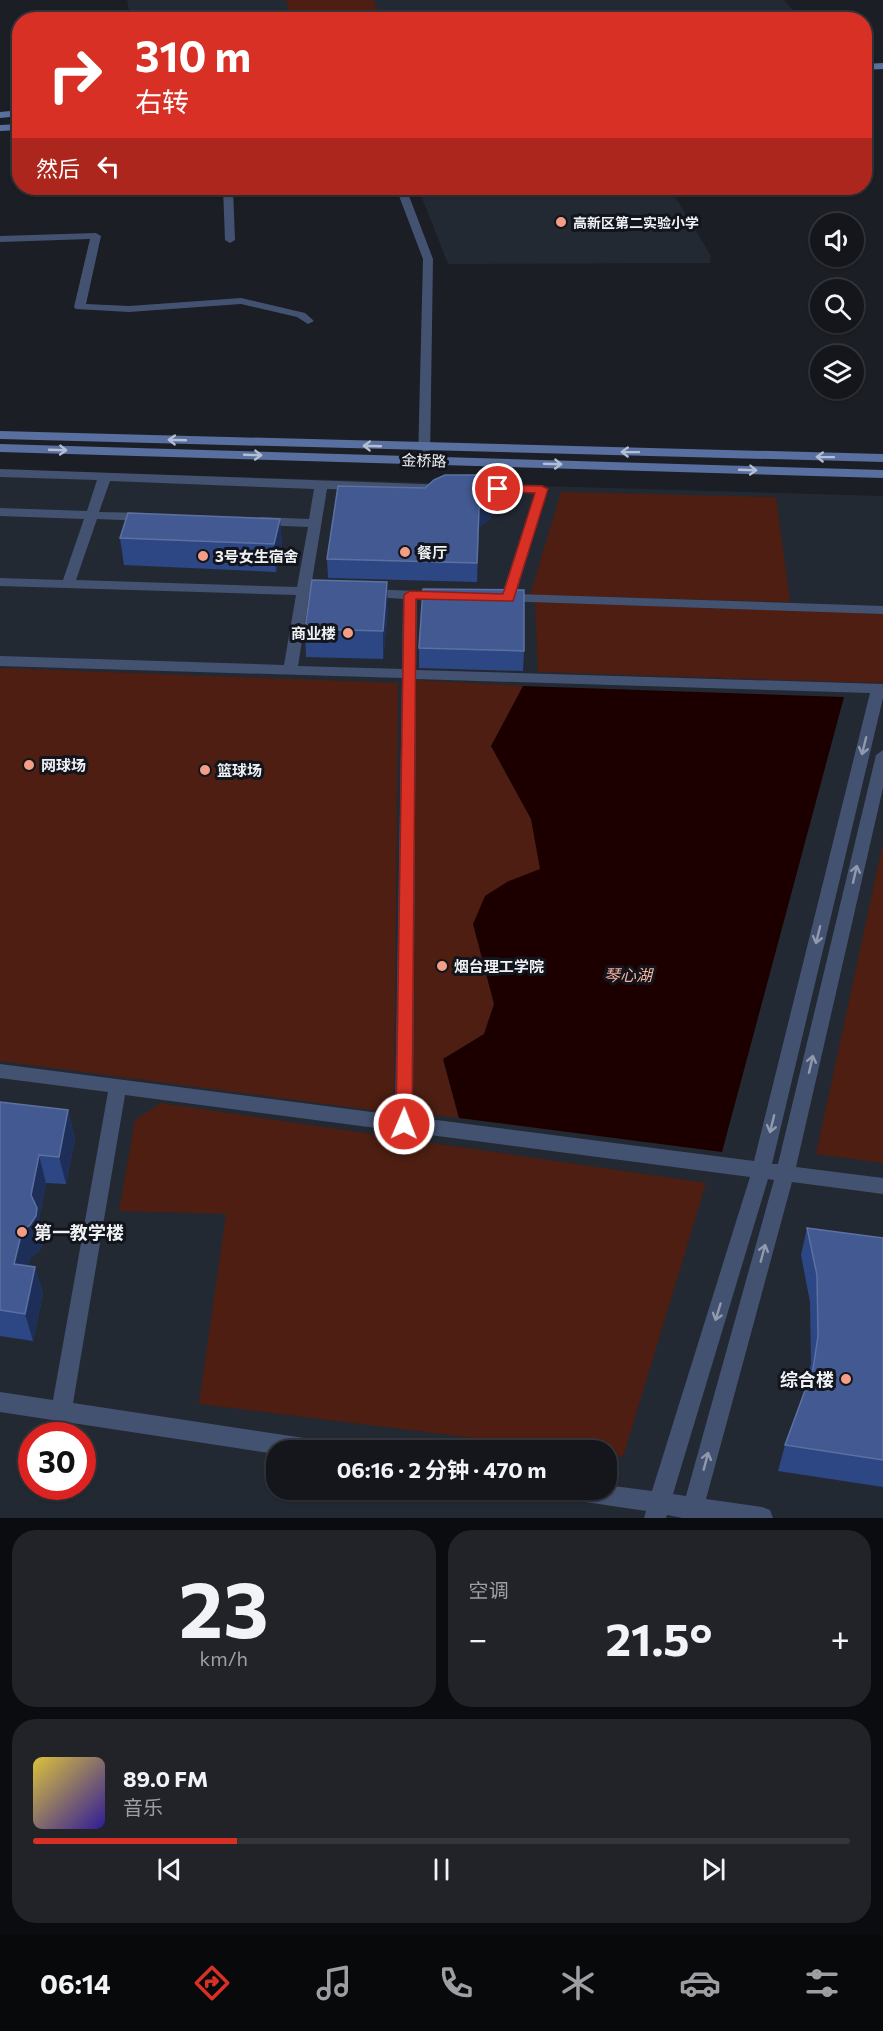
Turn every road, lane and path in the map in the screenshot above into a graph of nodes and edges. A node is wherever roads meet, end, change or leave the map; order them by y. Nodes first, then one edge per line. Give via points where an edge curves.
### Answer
1 (228, 195) edge
2 (404, 195) edge
3 (0, 239) edge
4 (230, 240) dead end
5 (308, 321) dead end
6 (0, 435) edge
7 (0, 448) edge
8 (424, 454) junction
9 (883, 458) edge
10 (0, 473) edge
11 (883, 474) edge
12 (105, 476) junction
13 (321, 485) junction
14 (0, 512) edge
15 (163, 518) edge
16 (244, 520) edge
17 (314, 523) junction
18 (0, 582) edge
19 (68, 584) junction
20 (303, 591) junction
21 (410, 595) junction
22 (454, 596) edge
23 (486, 597) edge
24 (508, 598) junction
25 (883, 610) edge
26 (0, 661) edge
27 (290, 670) junction
28 (409, 674) junction
29 (881, 689) edge
30 (883, 755) edge
31 (0, 1071) edge
32 (118, 1086) junction
33 (404, 1124) junction
34 (761, 1170) junction
35 (785, 1173) junction
36 (883, 1186) edge
37 (0, 1402) edge
38 (61, 1412) junction
39 (266, 1442) edge
40 (615, 1500) edge
41 (658, 1510) edge
42 (693, 1513) edge
43 (762, 1518) edge

1 - 4 street
2 - 8 street via 428,259
3 - 5 street via 96,236 80,307 129,309 241,301 301,315
8 -> 6 street, 金桥路
7 -> 8 street, 金桥路
9 -> 8 street, 金桥路
8 -> 11 street, 金桥路
10 - 12 street
12 - 13 street
12 - 19 street
13 - 17 street
13 - 24 street via 542,489
14 - 15 street
16 - 17 street
17 - 20 street
18 - 19 street
19 - 20 street
20 - 21 street
20 - 27 street
21 - 22 street
21 - 28 street
23 - 24 street
24 - 25 street
26 - 27 street
27 - 28 street
28 - 29 street
28 - 33 street
29 -> 34 street
35 -> 30 street
31 - 32 street
32 - 33 street
32 - 38 street
33 - 34 street
34 - 35 street
34 -> 41 street
35 - 36 street
42 -> 35 street
37 - 38 street
38 - 39 street
40 - 41 street
41 - 42 street
42 - 43 street

